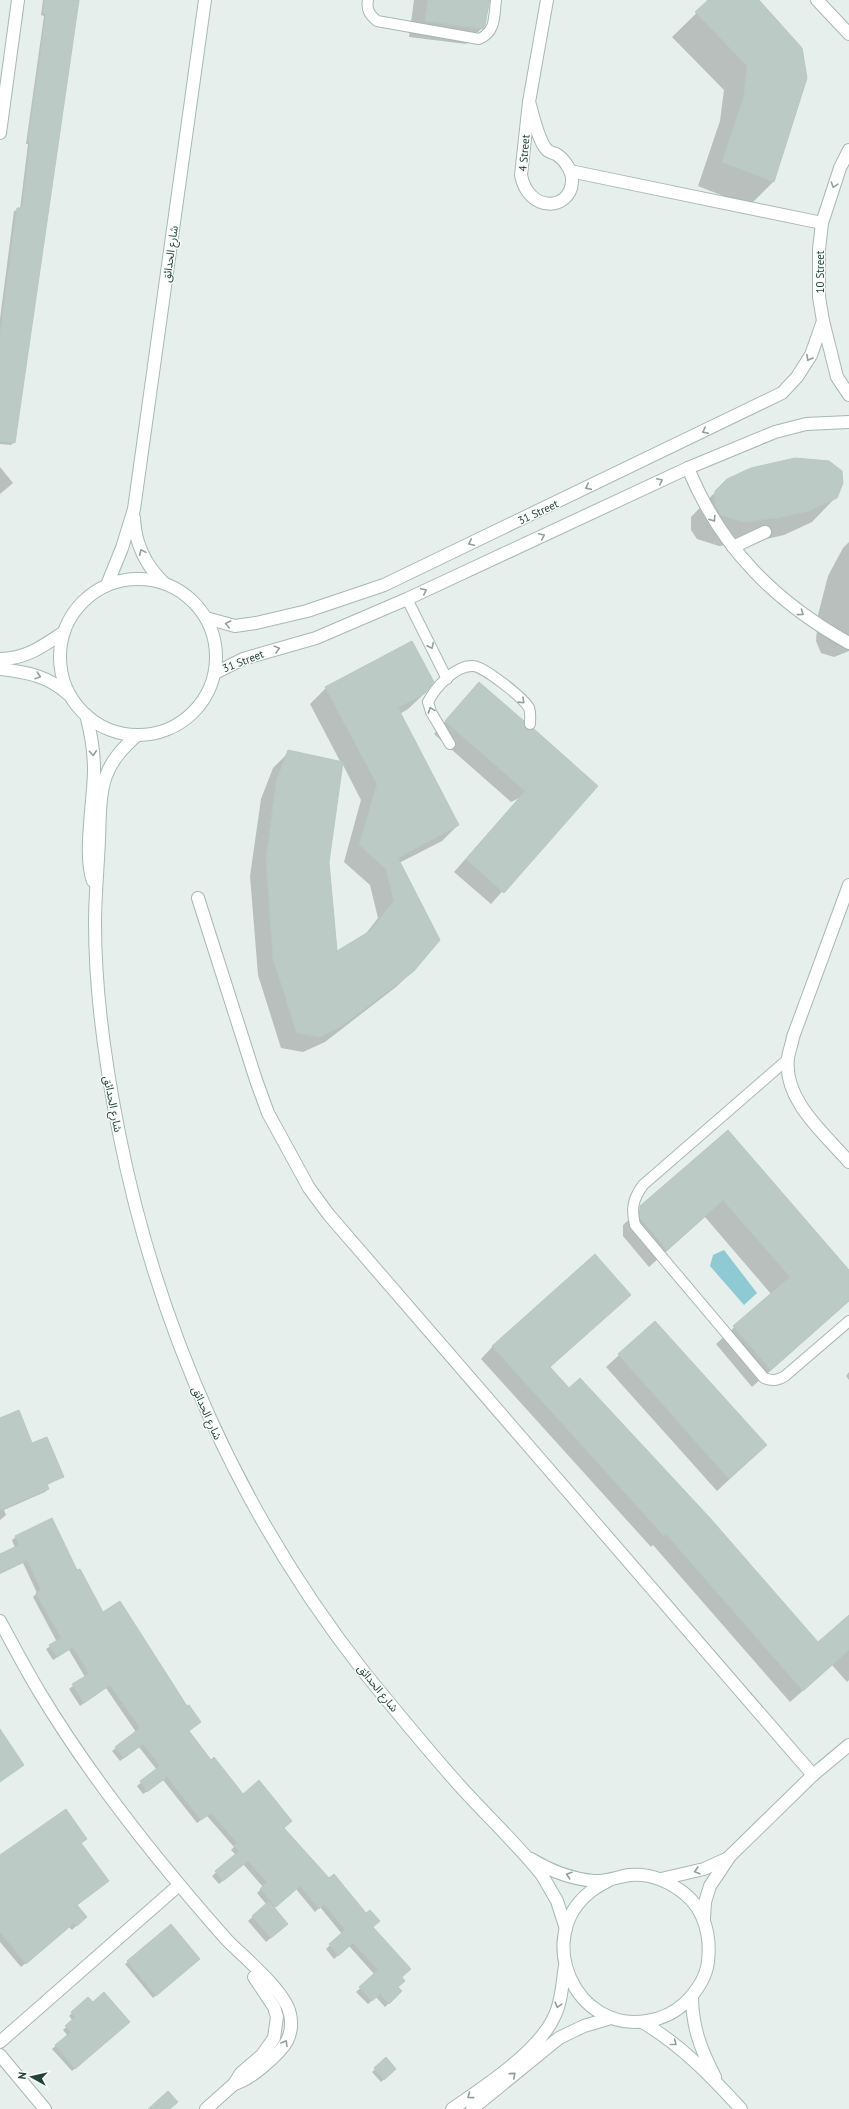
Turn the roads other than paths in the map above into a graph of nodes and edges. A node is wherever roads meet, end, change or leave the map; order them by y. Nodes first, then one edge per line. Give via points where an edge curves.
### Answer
1 (18, 0) edge
2 (205, 0) edge
3 (368, 0) edge
4 (496, 0) edge
5 (547, 0) edge
6 (817, 0) edge
7 (849, 34) edge
8 (529, 102) junction
9 (0, 133) edge
10 (849, 150) edge
11 (570, 171) junction
12 (822, 222) junction
13 (823, 321) junction
14 (849, 395) edge
15 (849, 422) edge
16 (688, 468) junction
17 (134, 509) junction
18 (765, 532) dead end
19 (733, 547) junction
20 (165, 584) junction
21 (107, 585) junction
22 (407, 599) junction
23 (206, 618) junction
24 (64, 632) junction
25 (849, 643) edge
26 (0, 659) edge
27 (0, 669) edge
28 (215, 673) junction
29 (447, 678) junction
30 (70, 696) junction
31 (86, 715) junction
32 (530, 724) dead end
33 (137, 736) junction
34 (450, 744) dead end
35 (849, 885) edge
36 (96, 886) junction
37 (198, 898) dead end
38 (788, 1059) junction
39 (849, 1162) edge
40 (849, 1321) edge
41 (0, 1622) edge
42 (849, 1745) edge
43 (813, 1775) junction
44 (522, 1852) junction
45 (730, 1856) junction
46 (661, 1879) junction
47 (608, 1881) junction
48 (179, 1885) junction
49 (704, 1919) junction
50 (566, 1929) junction
51 (565, 1966) junction
52 (692, 1996) junction
53 (611, 2018) junction
54 (642, 2022) junction
55 (0, 2042) edge
56 (0, 2055) edge
57 (720, 2085) junction
58 (45, 2109) edge
59 (206, 2109) edge
60 (452, 2109) edge
61 (472, 2109) edge
62 (741, 2109) edge

1 - 9 street
2 - 17 street, شارع الحدائق
3 - 4 lane via 370,15 377,21 479,39 492,29
5 - 8 street, 4 Street
6 - 7 street
8 - 11 street, 4 Street via 539,135 547,150 565,162
8 - 11 street, 4 Street via 521,175 527,192 542,204 562,200 569,192 572,181
10 -> 12 street, 10 Street via 840,168
11 - 12 street
12 - 13 street, 10 Street via 819,297
13 - 14 street, 10 Street via 837,377
13 -> 23 street, 31 Street via 811,355 797,377 782,393 573,495 384,585 359,594 307,611 256,623 235,626
15 - 16 street, 31 Street via 806,424 775,432
16 -> 19 street via 711,516
22 -> 16 street, 31 Street
20 -> 17 street via 149,566 139,544
17 - 21 street
18 - 19 street
19 -> 25 street via 756,574 792,606
20 - 21 street via 136,579
20 - 23 street via 190,599
21 - 24 street via 79,606
28 -> 22 street, 31 Street via 250,657 316,638
22 -> 29 lane
23 - 28 street via 216,648
24 - 26 street via 34,652 17,658
24 - 30 street via 60,663
27 -> 30 street via 43,677
28 - 33 street via 203,700 182,722 153,734
29 -> 32 lane via 462,668 480,667 528,707
34 -> 29 lane via 428,707 431,697
30 - 31 street
31 - 33 street via 109,730
31 -> 36 street via 94,751 89,864
33 - 36 street, شارع الحدائق via 118,754 105,778
35 - 38 street via 793,1037
36 - 44 street, شارع الحدائق via 95,943 99,1016 126,1171 162,1300 202,1403 240,1483 264,1526 317,1608 411,1729
37 - 43 street via 268,1113 309,1188 334,1221
38 - 39 street via 790,1082 798,1103
38 - 40 lane via 643,1185 634,1197 633,1218 644,1236 764,1378 778,1380 785,1376
41 - 48 street via 40,1693 78,1751
42 - 43 street
43 - 45 street
47 -> 44 street via 593,1881 563,1874
44 - 50 street, شارع الحدائق via 550,1887
45 -> 46 street via 704,1869
45 - 49 street via 710,1886 705,1902
46 - 47 street via 645,1875
46 - 49 street via 686,1895
47 - 50 street via 589,1892 575,1909
48 - 55 street
48 - 59 street via 282,1998 291,2022 287,2040 282,2048 247,2079 234,2084
49 - 52 street via 710,1950 708,1966 702,1982
50 - 51 street via 563,1948
51 - 53 street via 570,1980 583,1999 597,2011
51 -> 60 street via 558,2008 545,2034 516,2061
52 - 54 street via 670,2014
52 - 57 street via 696,2036
53 - 54 street
61 -> 53 street via 559,2038 584,2026
54 -> 57 street via 676,2044
56 - 58 street
57 - 62 street

